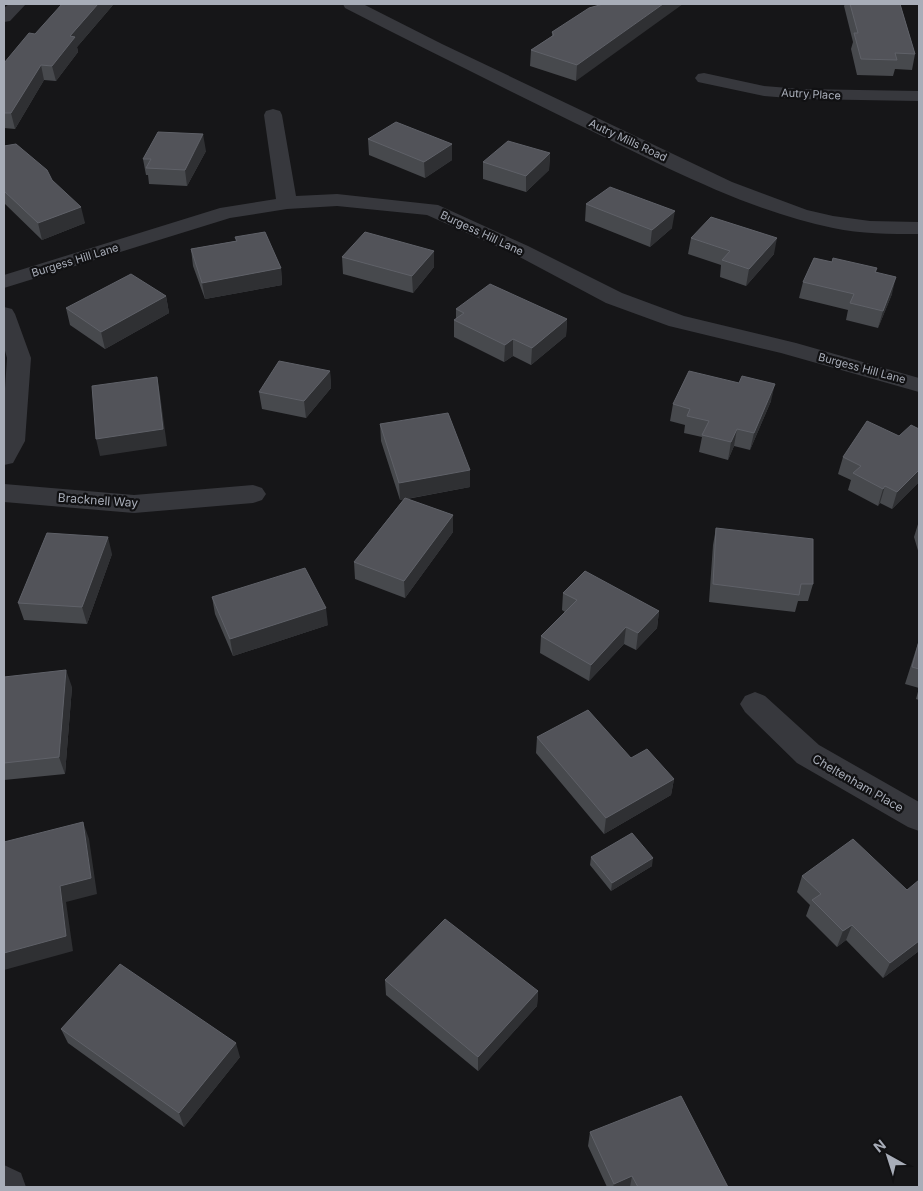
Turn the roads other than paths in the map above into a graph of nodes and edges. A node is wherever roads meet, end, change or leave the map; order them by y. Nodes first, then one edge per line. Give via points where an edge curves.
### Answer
1 (18, 4) edge
2 (351, 4) edge
3 (4, 18) edge
4 (704, 78) dead end
5 (919, 96) edge
6 (273, 116) dead end
7 (287, 203) junction
8 (919, 228) edge
9 (4, 282) edge
10 (4, 314) edge
11 (919, 385) edge
12 (4, 457) edge
13 (4, 492) edge
14 (253, 494) dead end
15 (755, 704) dead end
16 (919, 818) edge
17 (4, 1184) edge
18 (7, 1187) edge

1 - 3 street
2 - 8 street, Autry Mills Road via 725,186 800,214 833,222
4 - 5 street, Autry Place via 801,94
6 - 7 street
7 - 9 street, Burgess Hill Lane via 227,212
7 - 11 street, Burgess Hill Lane via 337,200 431,209 614,298 677,321
10 - 12 street via 19,358 13,441
13 - 14 street, Bracknell Way via 134,504
15 - 16 street, Cheltenham Place via 808,754
17 - 18 street

